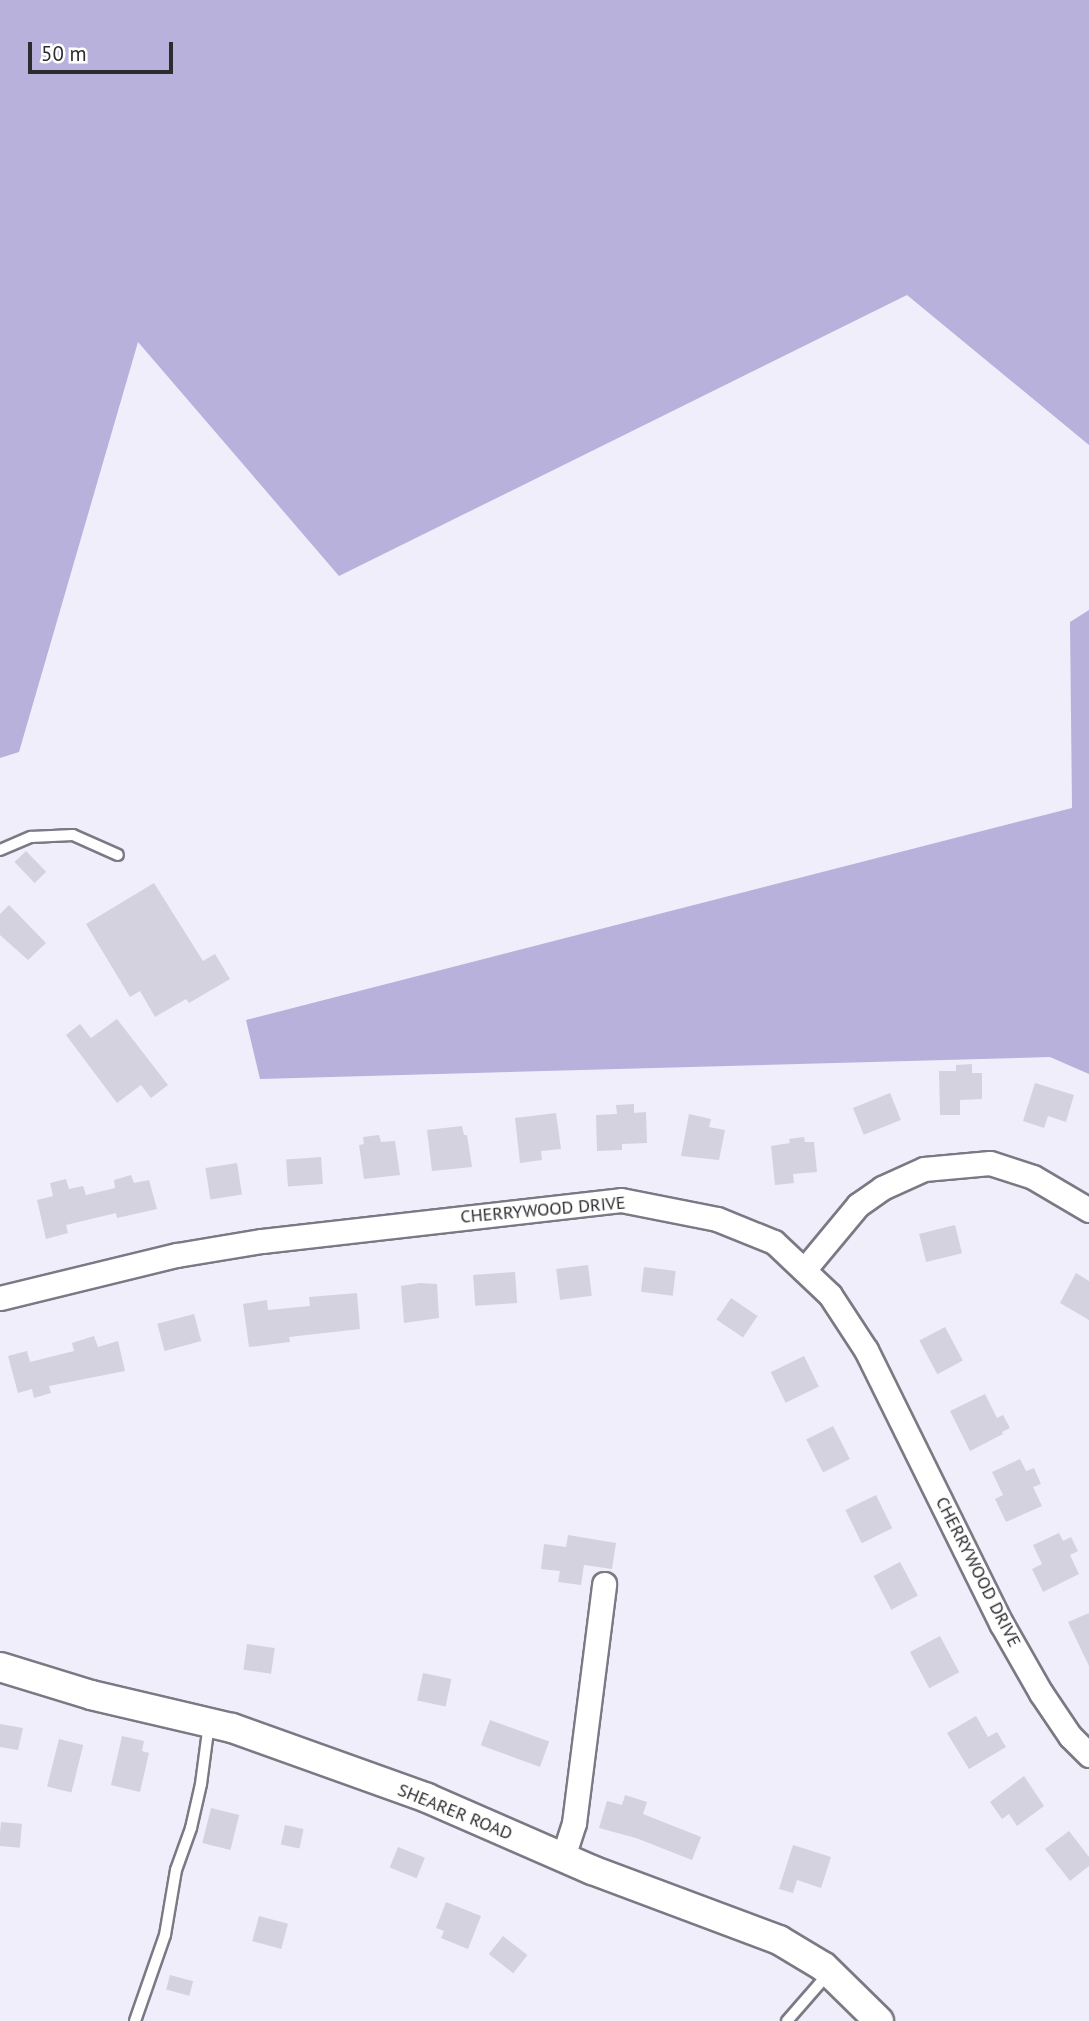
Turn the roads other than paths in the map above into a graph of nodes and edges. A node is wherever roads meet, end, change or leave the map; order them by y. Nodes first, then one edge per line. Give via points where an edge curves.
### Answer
1 (0, 850) edge
2 (117, 855) dead end
3 (1089, 1210) edge
4 (804, 1270) junction
5 (0, 1298) edge
6 (604, 1584) dead end
7 (0, 1667) edge
8 (209, 1723) junction
9 (1089, 1755) edge
10 (563, 1857) junction
11 (830, 1972) junction
12 (135, 2021) edge
13 (787, 2021) edge
14 (879, 2021) edge

1 - 2 lane via 31,837 73,835
3 - 4 street via 1033,1177 990,1163 924,1170 882,1188 858,1205
4 - 5 street, CHERRYWOOD DRIVE via 774,1242 717,1219 621,1200 262,1241 177,1255
4 - 9 street, CHERRYWOOD DRIVE via 830,1295 866,1350 1001,1623 1070,1736
6 - 10 street via 574,1823
7 - 8 street, SHEARER ROAD
8 - 10 street, SHEARER ROAD via 427,1798
8 - 12 lane via 201,1784 176,1870 165,1935
10 - 11 street, SHEARER ROAD via 779,1940
11 - 13 lane
11 - 14 street, SHEARER ROAD

